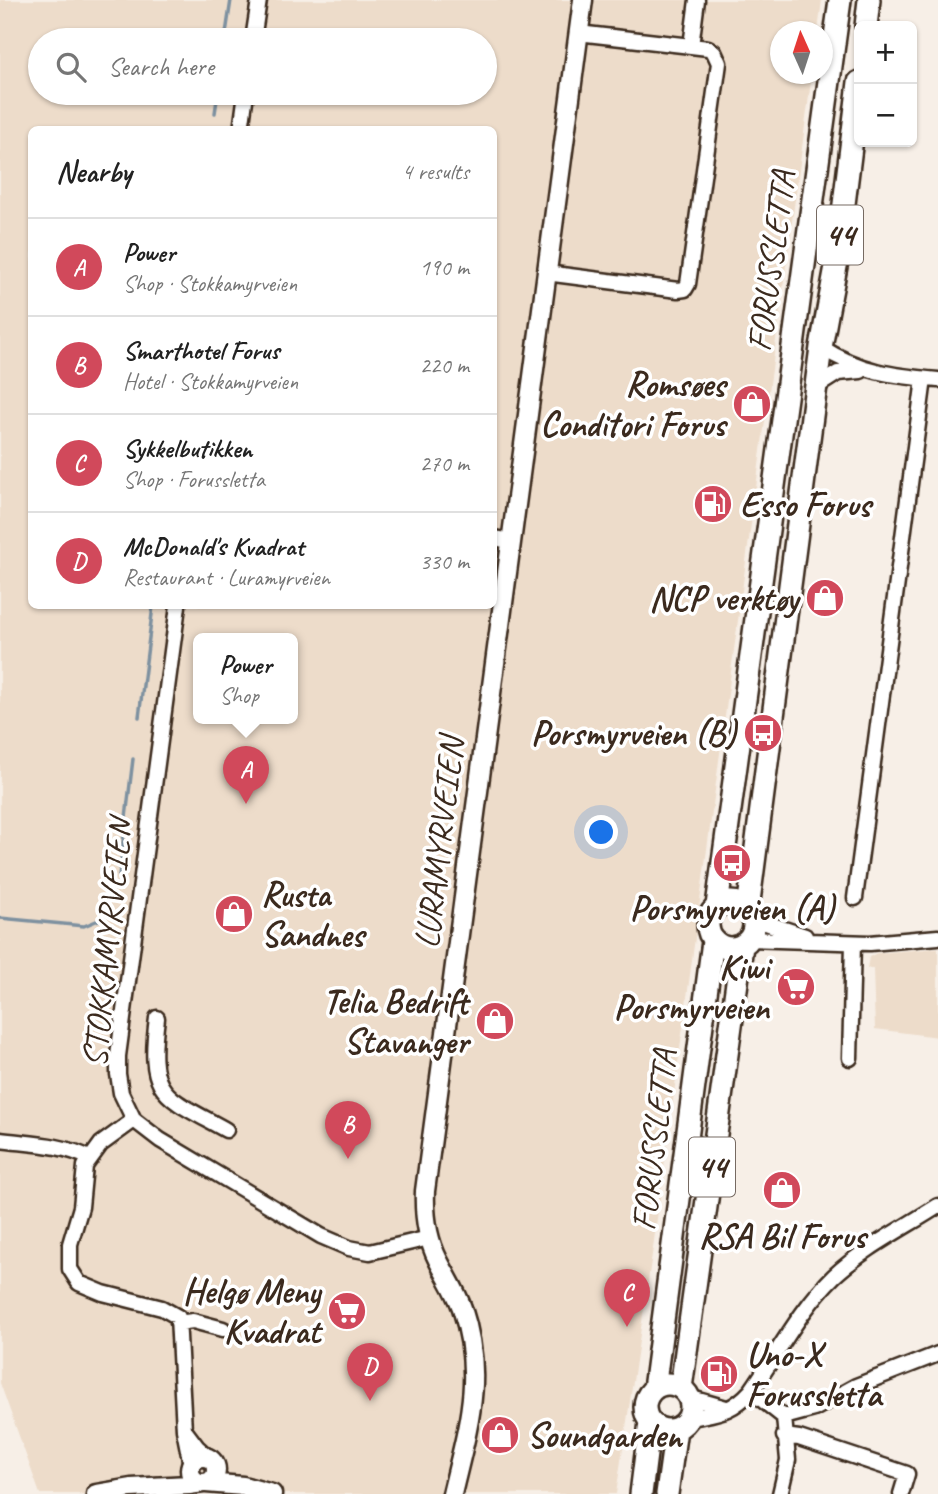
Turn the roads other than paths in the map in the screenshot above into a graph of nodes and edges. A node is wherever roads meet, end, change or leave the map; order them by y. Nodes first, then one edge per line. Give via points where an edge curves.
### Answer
1 (259, 0) edge
2 (583, 0) edge
3 (697, 0) edge
4 (840, 0) edge
5 (869, 0) edge
6 (867, 21) edge
7 (255, 28) edge
8 (578, 33) junction
9 (691, 46) junction
10 (859, 84) edge
11 (244, 105) edge
12 (242, 126) edge
13 (546, 273) junction
14 (821, 347) junction
15 (866, 370) junction
16 (931, 380) edge
17 (816, 387) junction
18 (502, 540) edge
19 (497, 582) edge
20 (178, 609) edge
21 (494, 609) edge
22 (855, 898) dead end
23 (717, 906) junction
24 (748, 928) junction
25 (938, 937) edge
26 (817, 939) junction
27 (713, 941) junction
28 (853, 943) junction
29 (157, 1017) dead end
30 (850, 1058) dead end
31 (134, 1121) junction
32 (226, 1130) dead end
33 (0, 1140) edge
34 (89, 1158) junction
35 (938, 1206) edge
36 (429, 1238) junction
37 (178, 1323) junction
38 (223, 1329) dead end
39 (938, 1353) edge
40 (654, 1389) junction
41 (751, 1391) junction
42 (685, 1392) junction
43 (731, 1409) junction
44 (784, 1417) junction
45 (650, 1422) junction
46 (682, 1424) junction
47 (184, 1430) junction
48 (784, 1436) junction
49 (212, 1461) junction
50 (198, 1475) junction
51 (243, 1486) junction
52 (96, 1494) edge
53 (272, 1494) edge
54 (452, 1494) edge
55 (641, 1494) edge
56 (667, 1494) edge
57 (780, 1494) edge
58 (901, 1494) edge

1 - 7 street
2 - 8 street, LURAMYRVEIEN
3 - 9 street
4 - 23 main road, FORUSSLETTA / 44
5 - 6 main road
8 - 9 street
8 - 13 street, LURAMYRVEIEN
9 - 13 street via 715,52 719,63 685,289
10 - 14 main road, FORUSSLETTA / 44 via 837,261
11 - 12 street
13 - 18 street, LURAMYRVEIEN
14 - 15 street
14 - 17 main road, FORUSSLETTA / 44
15 - 16 street
15 - 17 street via 838,373
16 - 22 street
17 - 24 main road, FORUSSLETTA / 44
18 - 19 street, LURAMYRVEIEN
20 - 31 street, STOKKAMYRVEIEN via 118,1056 121,1093
21 - 36 street, LURAMYRVEIEN via 425,1191
23 - 24 main road via 734,902
23 - 27 main road, 44 via 707,922
24 - 26 street
24 - 26 street
24 - 27 main road via 727,949
24 - 42 main road, FORUSSLETTA / 44
25 - 28 street
26 - 28 street
27 - 40 main road, FORUSSLETTA / 44
28 - 30 street
29 - 32 street via 154,1065 161,1087
31 - 34 street via 101,1143
31 - 36 street via 321,1236 349,1248 370,1252
33 - 34 street via 52,1146
34 - 37 street via 70,1244 70,1269 79,1283 162,1308 178,1317
35 - 41 street via 833,1277
36 - 54 street, LURAMYRVEIEN via 461,1307 474,1360 471,1414
37 - 38 street via 193,1321
37 - 47 street
39 - 44 street via 856,1386 814,1409
40 - 42 main road via 667,1384
40 - 45 main road, FORUSSLETTA / 44 via 645,1408
41 - 43 street
41 - 44 street
42 - 43 street
42 - 46 main road, FORUSSLETTA / 44 via 690,1405
43 - 46 street
44 - 48 street
45 - 46 main road via 662,1430
45 - 55 main road, FORUSSLETTA / 44
46 - 56 main road, FORUSSLETTA / 44
47 - 49 street
47 - 50 street
48 - 57 street via 788,1460
48 - 58 street via 907,1474
49 - 50 street via 215,1476
49 - 51 street
50 - 51 street
50 - 52 street
51 - 53 street

